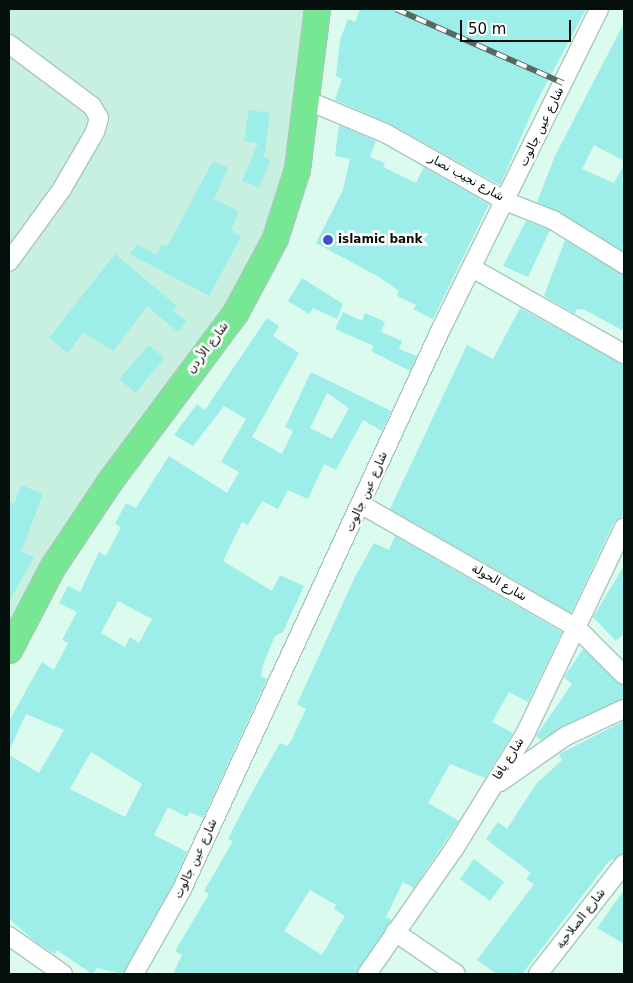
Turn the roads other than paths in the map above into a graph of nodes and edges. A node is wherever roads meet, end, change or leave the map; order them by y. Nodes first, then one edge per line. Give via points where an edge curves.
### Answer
1 (599, 9) edge
2 (309, 10) edge
3 (9, 44) edge
4 (304, 99) junction
5 (505, 201) junction
6 (9, 262) edge
7 (624, 264) edge
8 (472, 268) junction
9 (624, 354) edge
10 (362, 504) junction
11 (624, 527) edge
12 (9, 615) edge
13 (578, 628) junction
14 (9, 650) edge
15 (624, 675) edge
16 (624, 709) edge
17 (490, 790) junction
18 (624, 864) edge
19 (395, 932) junction
20 (9, 936) edge
21 (63, 974) edge
22 (134, 974) edge
23 (367, 974) edge
24 (456, 974) edge
25 (538, 974) edge

1 - 5 street, شارع عين جالوت
2 - 4 highway, شارع الأردن
2 - 12 highway, شارع الأردن via 284,170 261,236 223,304 90,483
3 - 6 street via 92,106 99,118 62,189
4 - 5 street, شارع نجيب نصار via 384,133
4 - 14 highway, شارع الأردن via 296,169 275,238 248,291 109,482 53,566
5 - 7 street, شارع نجيب نصار via 552,220
5 - 8 street, شارع عين جالوت
8 - 9 street
8 - 10 street, شارع عين جالوت
10 - 13 street, شارع الحولة
10 - 22 street, شارع عين جالوت via 182,889
11 - 13 street, شارع يافا
13 - 15 street, شارع الحولة
13 - 17 street, شارع يافا via 525,734
16 - 17 street via 546,747
17 - 19 street, شارع يافا
18 - 25 street, شارع الصلاحية
19 - 23 street, شارع يافا
19 - 24 street
20 - 21 street

